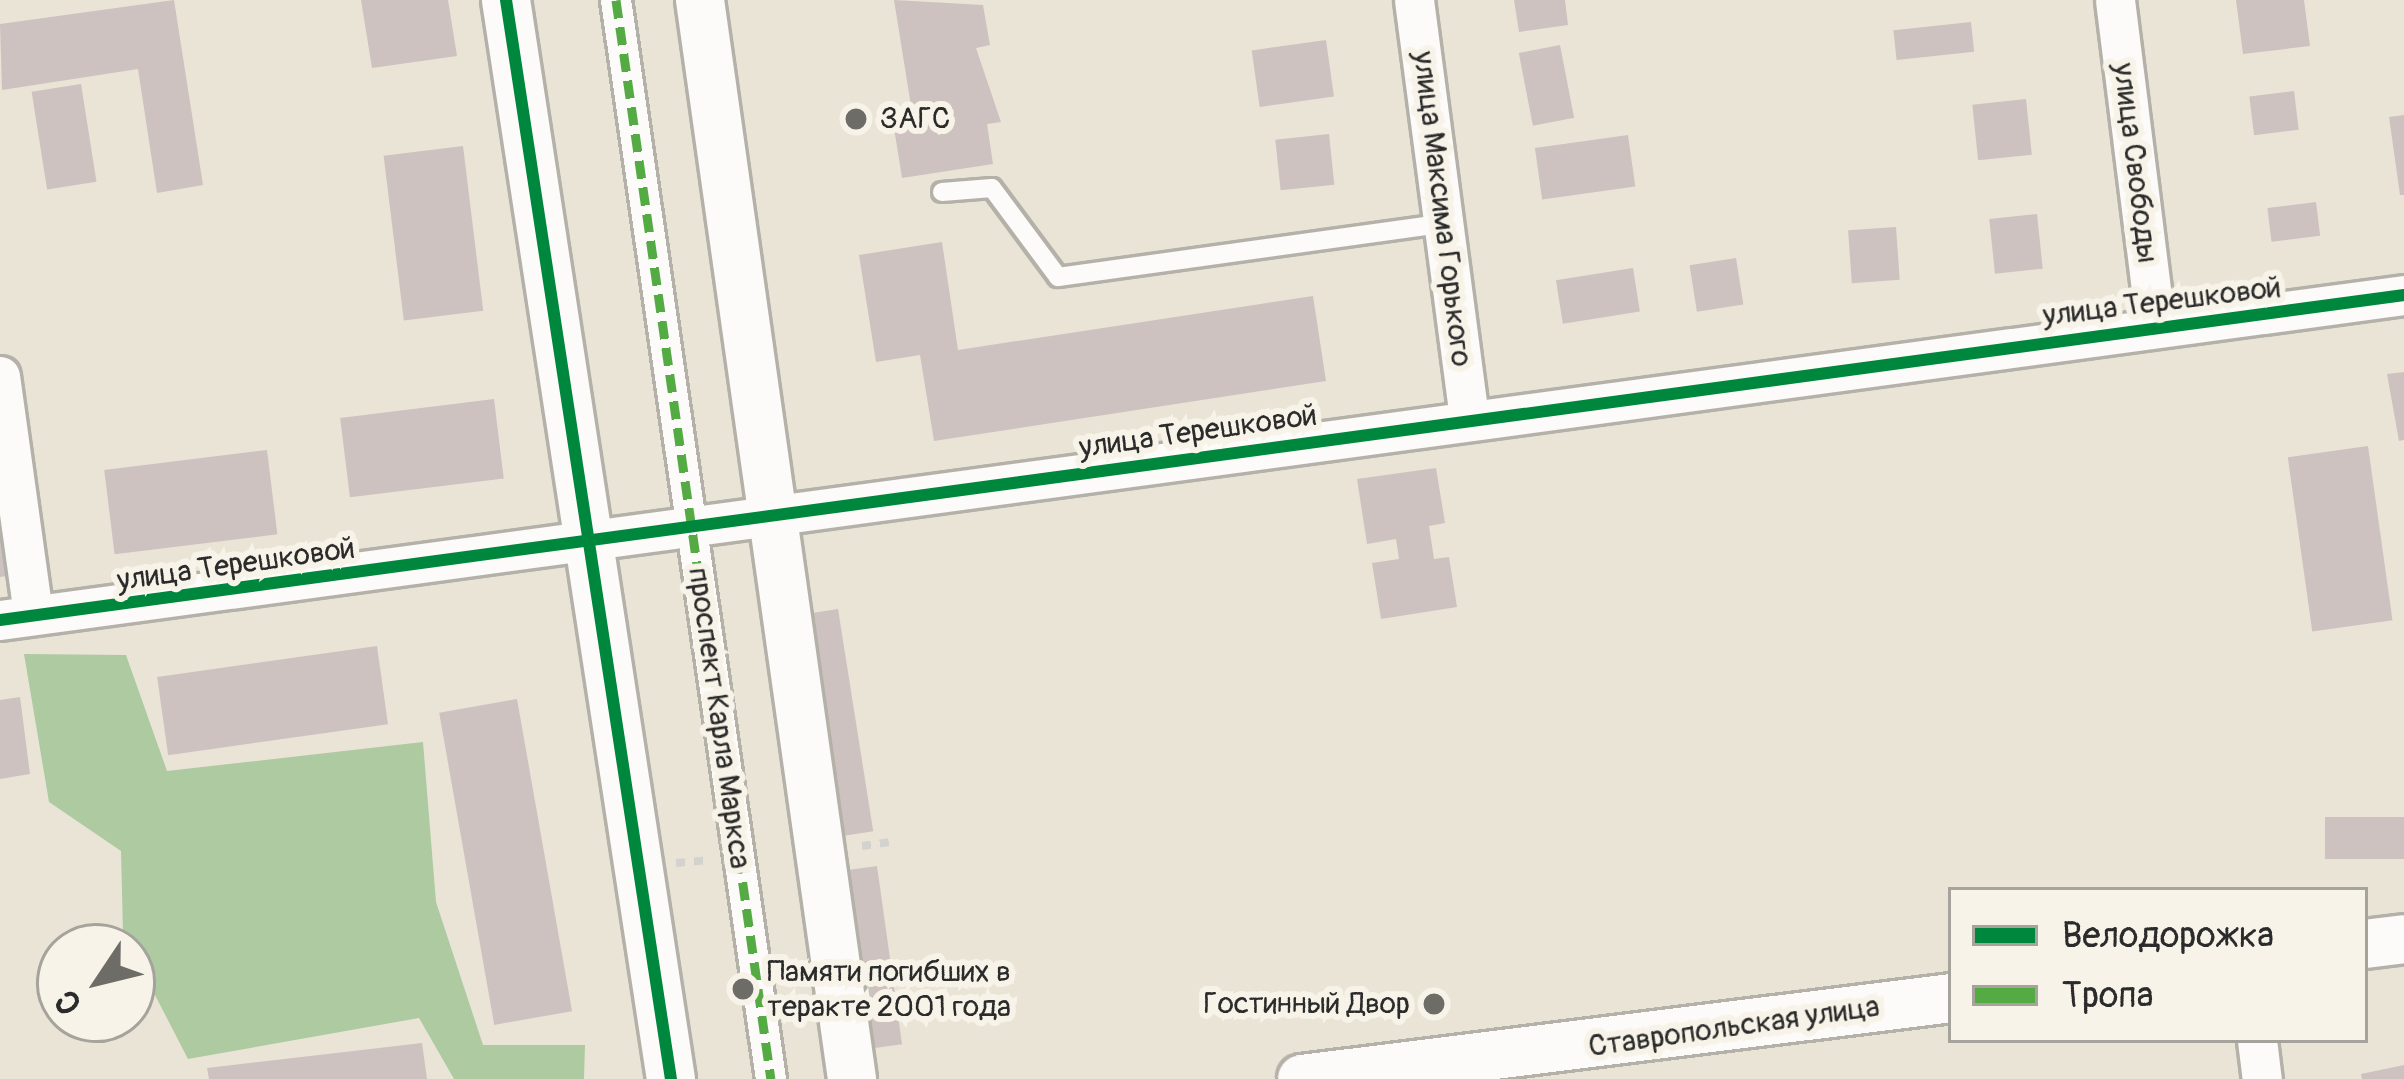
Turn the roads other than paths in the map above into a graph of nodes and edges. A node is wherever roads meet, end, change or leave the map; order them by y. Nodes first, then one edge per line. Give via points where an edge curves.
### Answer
1 (506, 0) edge
2 (616, 0) edge
3 (700, 0) edge
4 (1414, 0) edge
5 (2115, 0) edge
6 (942, 191) dead end
7 (1445, 223) junction
8 (2404, 295) edge
9 (2156, 327) junction
10 (0, 376) edge
11 (1469, 418) junction
12 (770, 516) junction
13 (691, 526) junction
14 (582, 542) junction
15 (16, 618) edge
16 (2404, 939) edge
17 (2368, 944) edge
18 (1948, 999) edge
19 (2257, 1043) edge
20 (1556, 1065) edge
21 (671, 1079) edge
22 (771, 1079) edge
23 (852, 1079) edge
24 (1301, 1079) edge
25 (2262, 1079) edge

1 - 14 street
2 - 13 street, проспект Карла Маркса
3 - 12 street
4 - 7 street, улица Максима Горького
5 - 9 street, улица Свободы
6 - 7 lane via 992,188 1058,277
7 - 11 street, улица Максима Горького
8 - 9 street, улица Терешковой
9 - 11 street, улица Терешковой
10 - 15 street
11 - 12 street, улица Терешковой
12 - 13 street, улица Терешковой
12 - 23 street
13 - 14 street, улица Терешковой
13 - 22 street, проспект Карла Маркса
14 - 15 street, улица Терешковой
14 - 21 street
16 - 17 street
18 - 20 street, Ставропольская улица
19 - 25 street
20 - 24 street, Ставропольская улица

